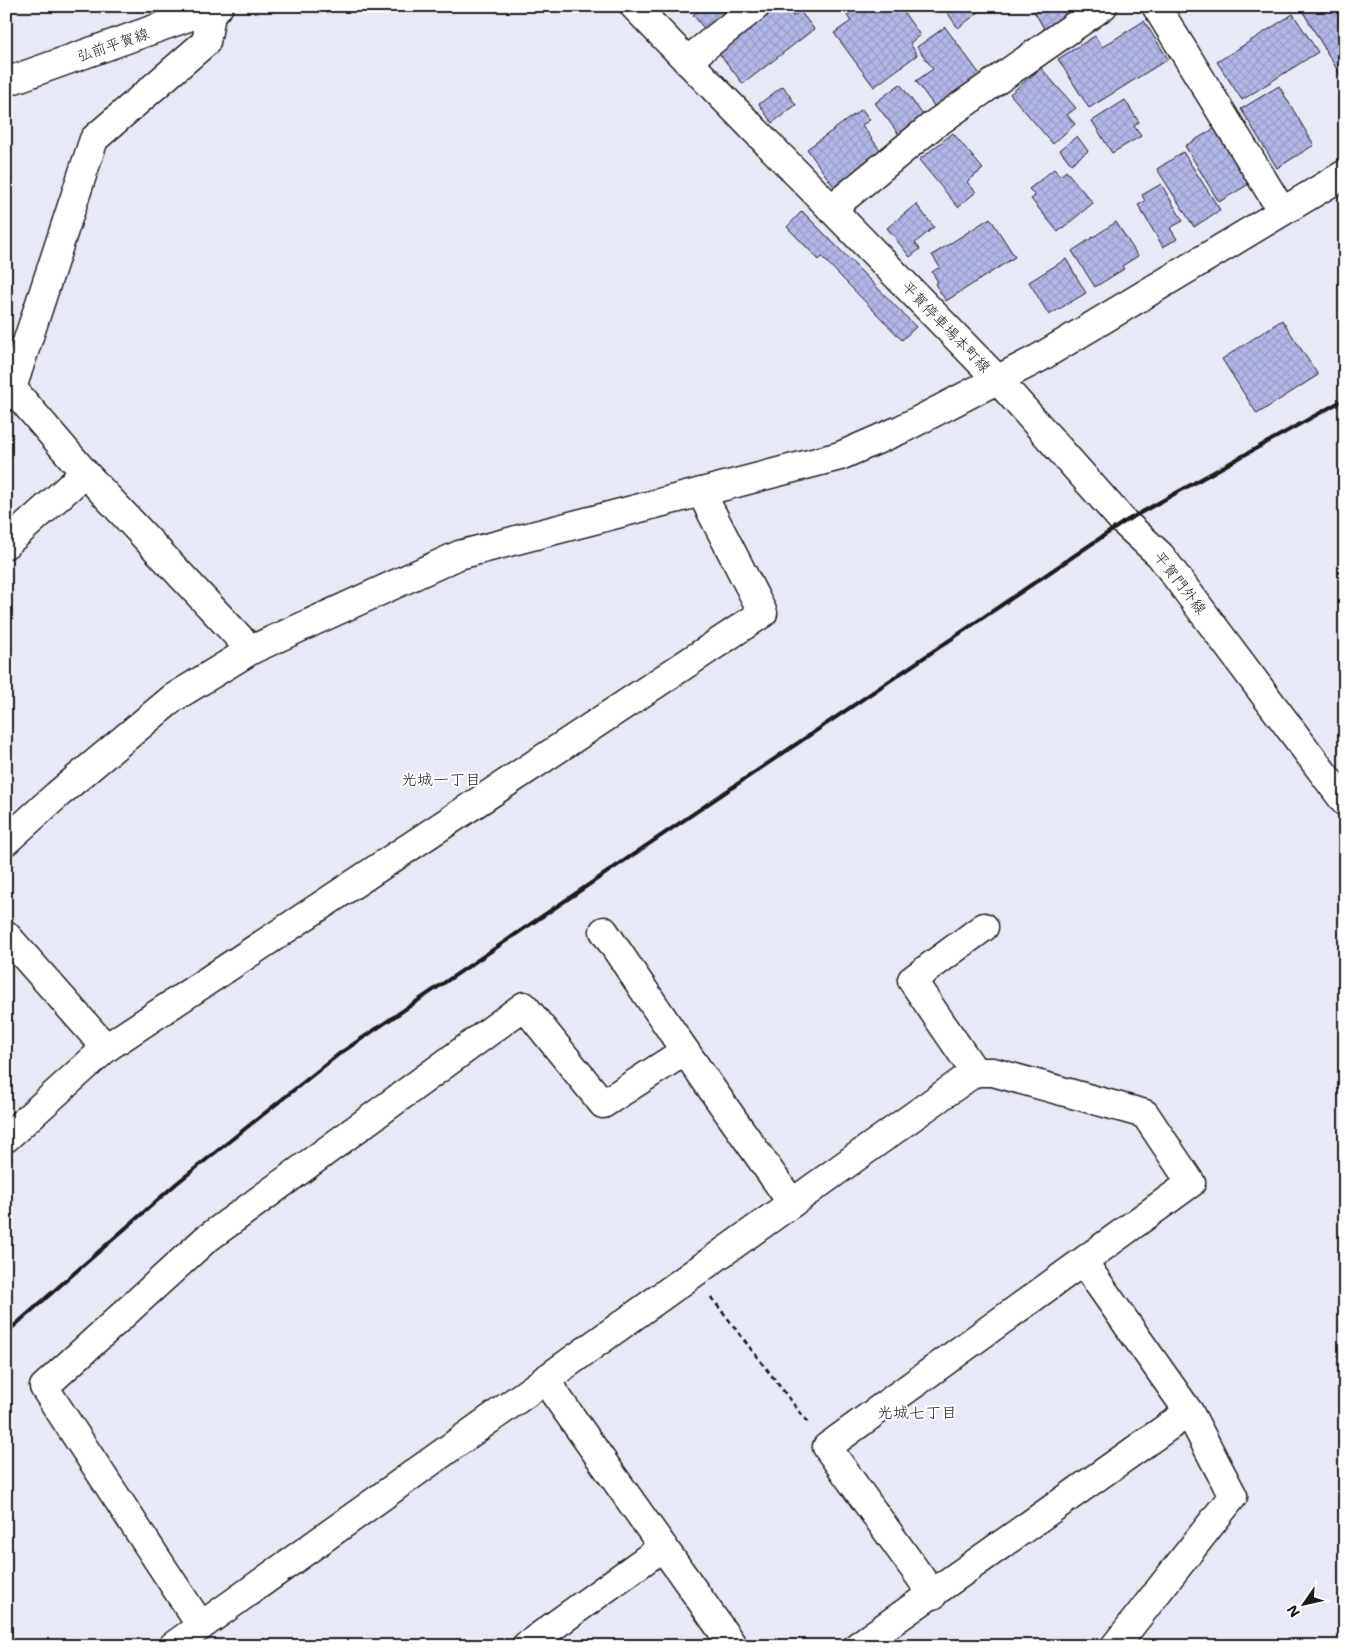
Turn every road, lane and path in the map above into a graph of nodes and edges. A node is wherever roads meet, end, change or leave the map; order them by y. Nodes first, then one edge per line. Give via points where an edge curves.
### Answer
1 (634, 6) edge
2 (756, 6) edge
3 (1103, 6) edge
4 (1156, 6) edge
5 (216, 8) edge
6 (687, 61) junction
7 (6, 82) edge
8 (1345, 174) edge
9 (831, 209) junction
10 (1282, 211) junction
11 (997, 379) junction
12 (85, 473) junction
13 (701, 492) junction
14 (6, 544) edge
15 (250, 650) junction
16 (1345, 802) edge
17 (6, 841) edge
18 (984, 928) dead end
19 (604, 931) dead end
20 (6, 935) edge
21 (106, 1048) junction
22 (685, 1051) junction
23 (975, 1072) junction
24 (6, 1138) edge
25 (792, 1203) junction
26 (1084, 1263) junction
27 (708, 1293) dead end
28 (544, 1380) junction
29 (1189, 1412) junction
30 (827, 1447) junction
31 (663, 1547) junction
32 (934, 1595) junction
33 (201, 1626) junction
34 (173, 1646) edge
35 (526, 1646) edge
36 (733, 1646) edge
37 (858, 1646) edge
38 (1115, 1646) edge

1 - 6 street, 平賀停車場本町線
2 - 6 street
3 - 9 street via 932,126
4 - 10 street
5 - 7 street, 弘前平賀線
5 - 12 street via 206,42 94,139 12,388
6 - 9 street, 平賀停車場本町線
8 - 10 street, 平賀停車場本町線
9 - 11 street, 平賀停車場本町線
10 - 11 street, 平賀停車場本町線 via 1038,358
11 - 13 street via 902,429 840,456
11 - 16 street, 平賀門外線 via 1124,522 1160,555
12 - 14 street
12 - 15 street
13 - 15 street via 459,555
13 - 21 street via 763,613
15 - 17 street via 173,698
18 - 23 street via 912,980
19 - 22 street
20 - 21 street
21 - 24 street
22 - 25 street
22 - 33 street via 604,1104 524,1006 205,1240 44,1387
23 - 25 street
23 - 26 street via 993,1072 1145,1114 1192,1184
25 - 28 street
26 - 29 street
26 - 30 street
27 - 30 path
28 - 31 street
28 - 33 street
29 - 32 street
29 - 38 street via 1233,1496
30 - 32 street
31 - 35 street
31 - 36 street
32 - 37 street
33 - 34 street

